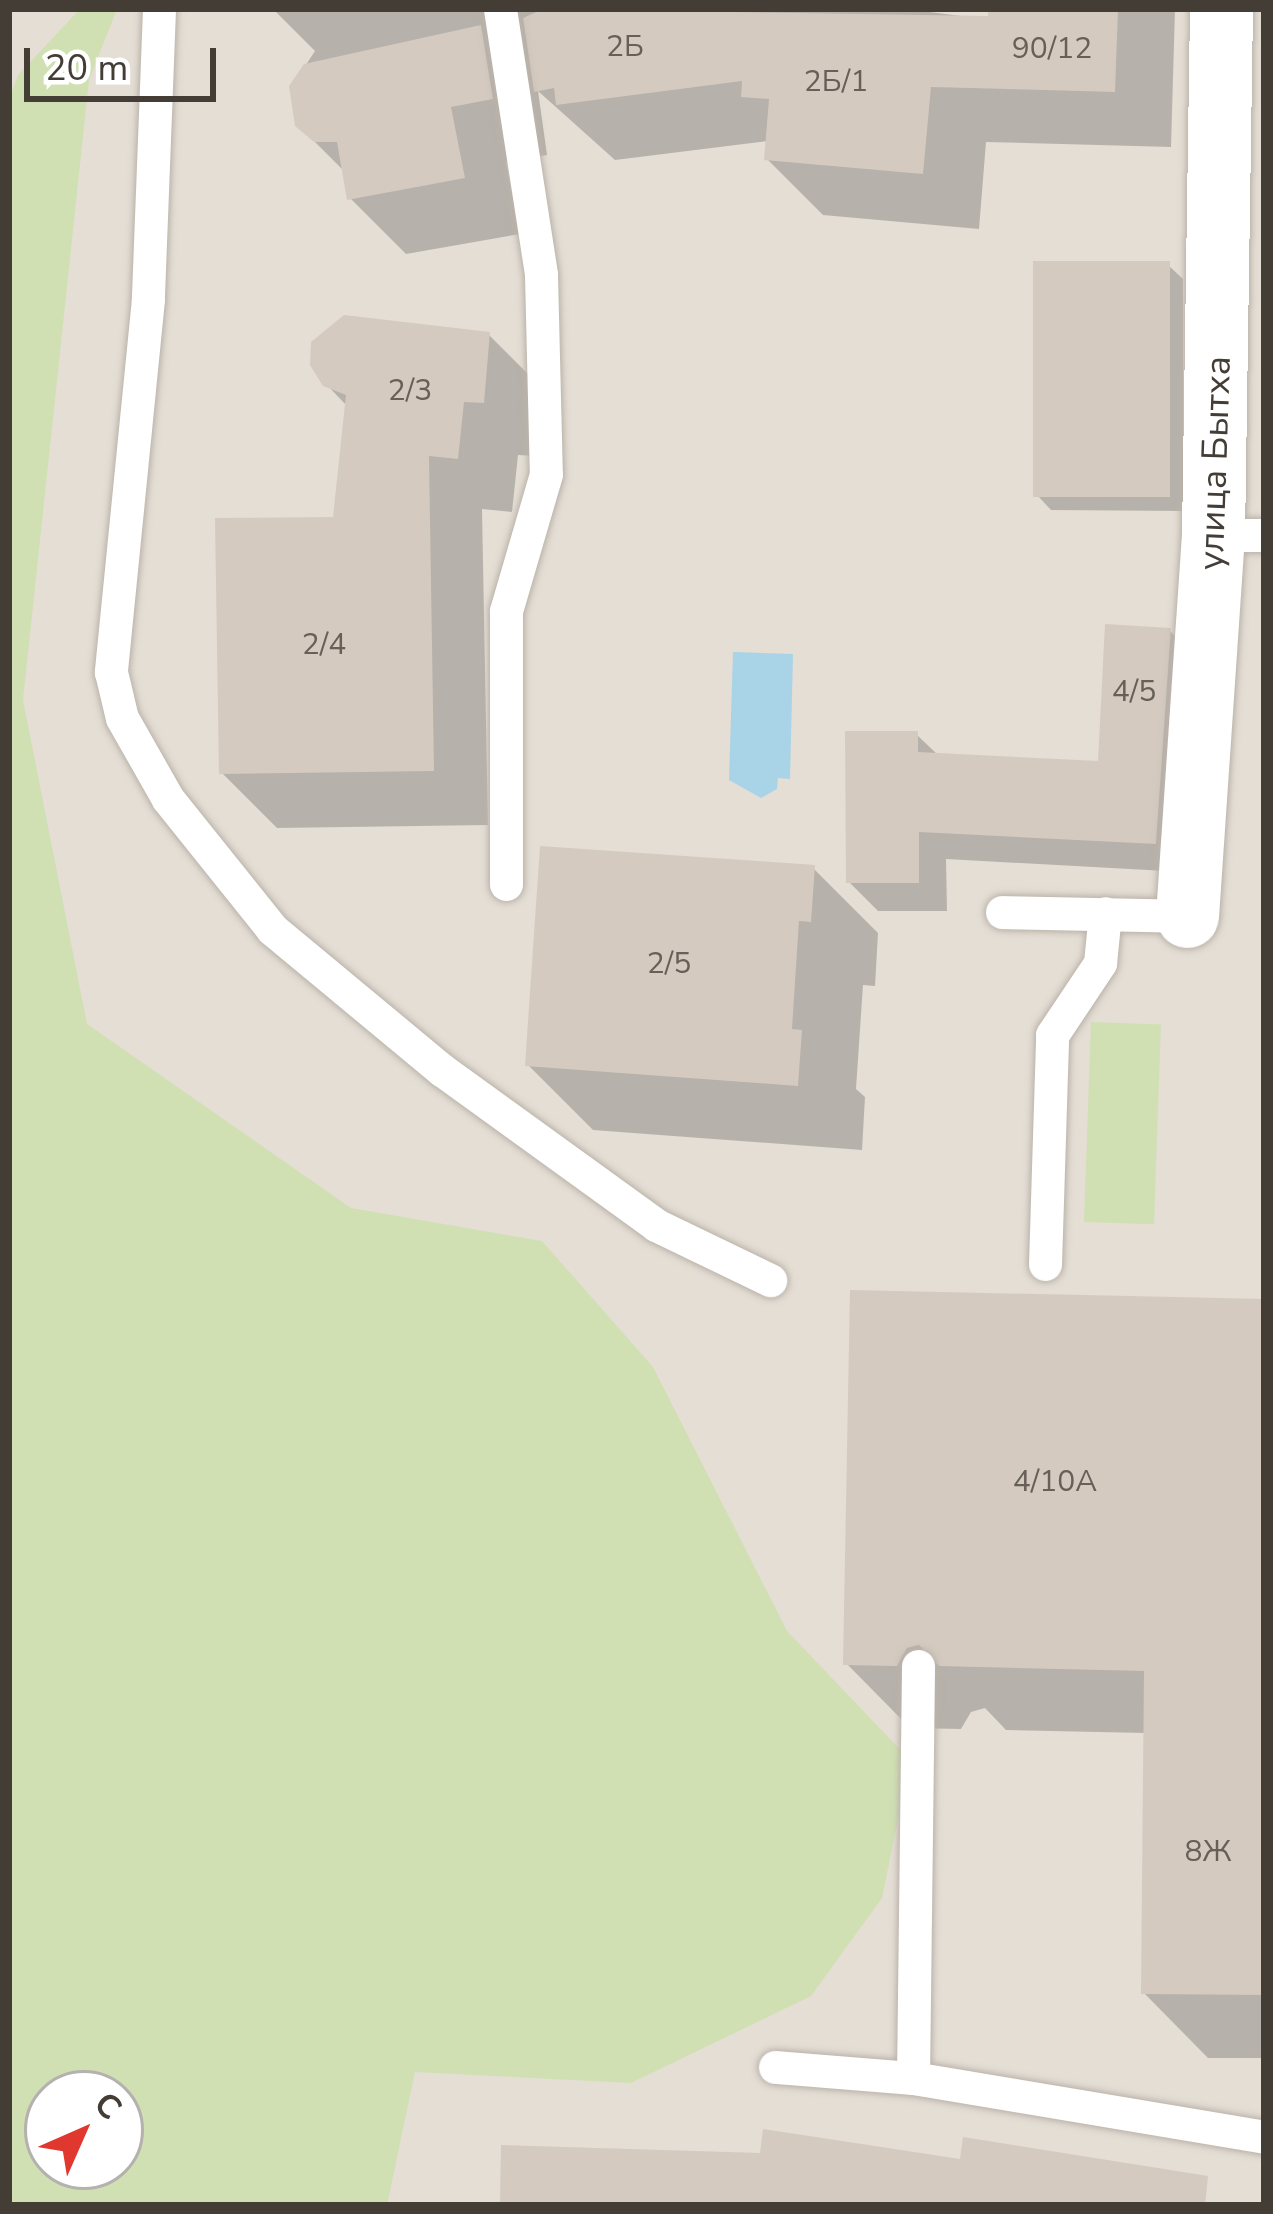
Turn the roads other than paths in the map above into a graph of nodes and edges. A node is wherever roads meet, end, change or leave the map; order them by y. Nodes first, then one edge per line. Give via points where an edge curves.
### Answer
1 (159, 9) edge
2 (500, 9) edge
3 (1221, 9) edge
4 (1239, 535) edge
5 (506, 884) dead end
6 (1002, 912) dead end
7 (1105, 914) junction
8 (1187, 916) joint
9 (1045, 1264) dead end
10 (770, 1280) dead end
11 (918, 1666) dead end
12 (776, 2067) dead end
13 (913, 2078) junction
14 (1264, 2137) edge

1 - 10 lane via 148,299 111,672 122,718 168,799 272,929 442,1070 656,1225
2 - 5 lane via 541,275 546,474 506,611
3 - 4 street, улица Бытха
4 - 8 street, улица Бытха
6 - 7 lane
7 - 8 lane
7 - 9 lane via 1100,963 1052,1035
11 - 13 lane
12 - 13 lane
13 - 14 lane

